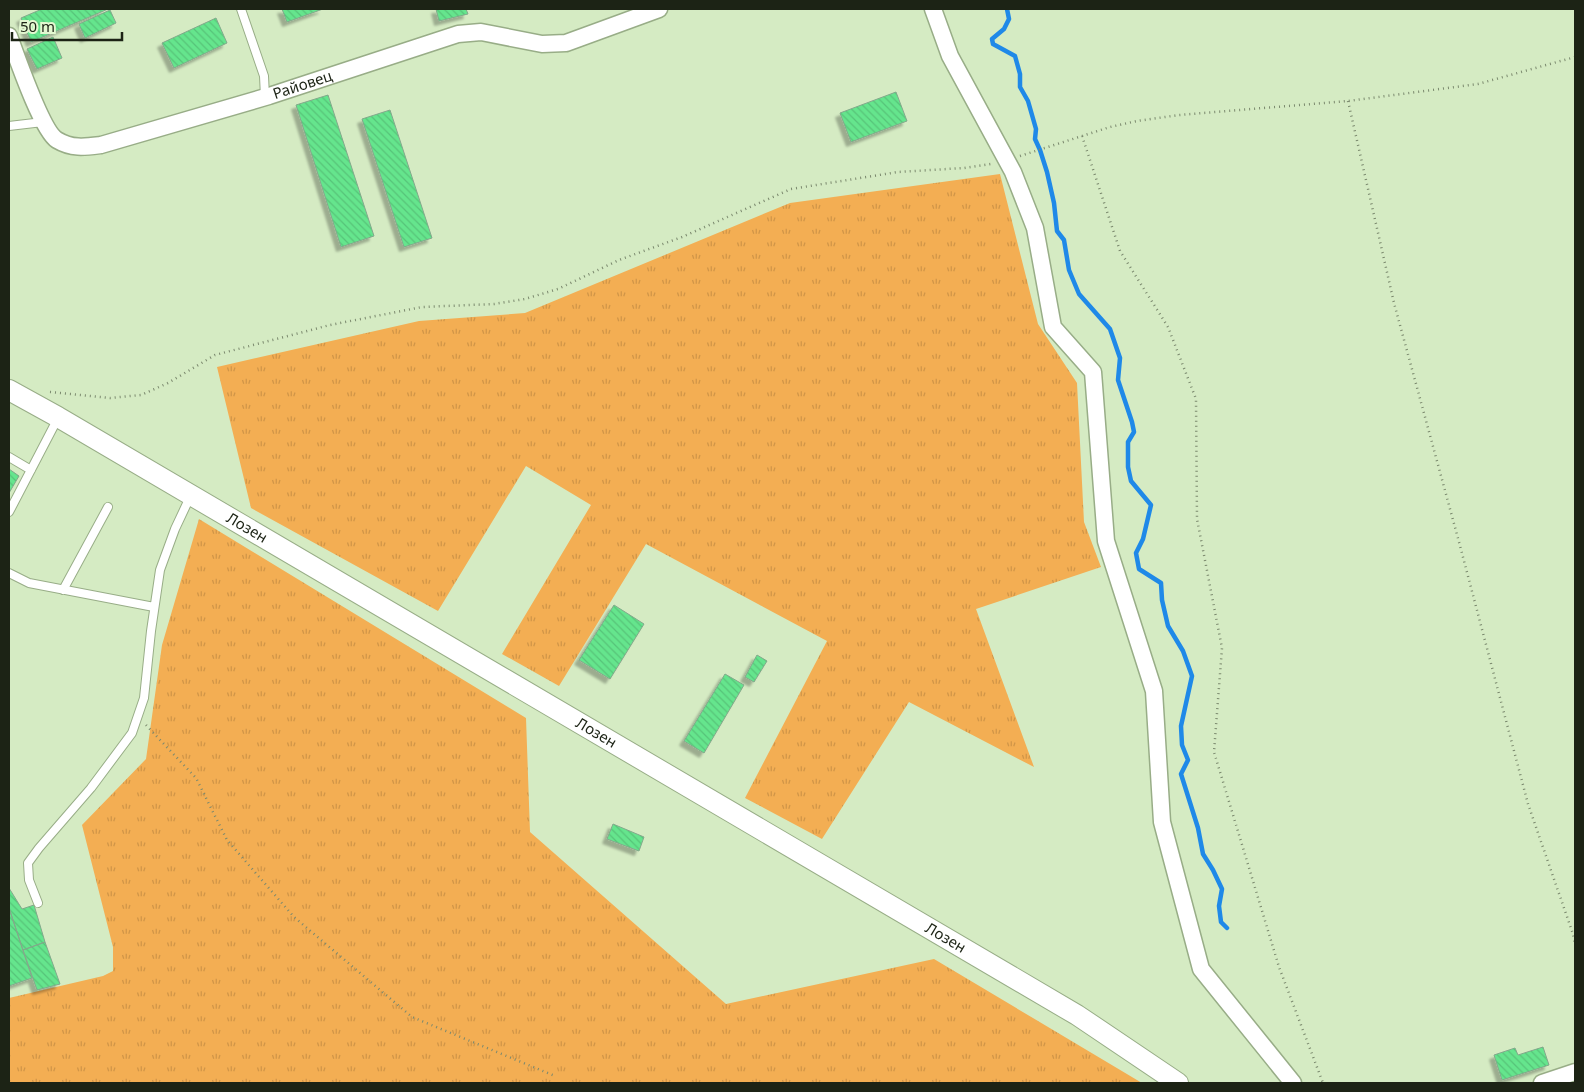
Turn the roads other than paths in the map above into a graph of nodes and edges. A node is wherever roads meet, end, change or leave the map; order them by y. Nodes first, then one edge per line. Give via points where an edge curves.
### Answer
1 (241, 9) edge
2 (659, 9) edge
3 (933, 9) edge
4 (9, 36) edge
5 (265, 97) junction
6 (43, 122) junction
7 (9, 126) edge
8 (9, 390) edge
9 (58, 417) junction
10 (9, 457) edge
11 (31, 470) junction
12 (190, 495) junction
13 (108, 507) dead end
14 (9, 512) edge
15 (9, 573) edge
16 (63, 590) junction
17 (154, 607) junction
18 (38, 902) dead end
19 (1575, 1072) edge
20 (1178, 1083) edge
21 (1293, 1083) edge
22 (1542, 1083) edge

1 - 5 lane via 264,76
2 - 5 street, Райовец via 566,43 542,44 481,32 458,34
3 - 21 street via 950,56 1013,172 1035,228 1054,327 1093,372 1106,541 1154,691 1162,822 1201,969
4 - 6 street, Райовец
5 - 6 street, Райовец via 101,145 78,148 55,139
6 - 7 lane
8 - 9 street, Лозен
9 - 11 lane
9 - 12 street, Лозен
10 - 11 lane
11 - 14 lane
12 - 17 lane via 160,570
12 - 20 street, Лозен via 1076,1015
13 - 16 lane
15 - 16 lane via 29,583
16 - 17 lane
17 - 18 lane via 144,698 132,733 28,863 28,880
19 - 22 street

